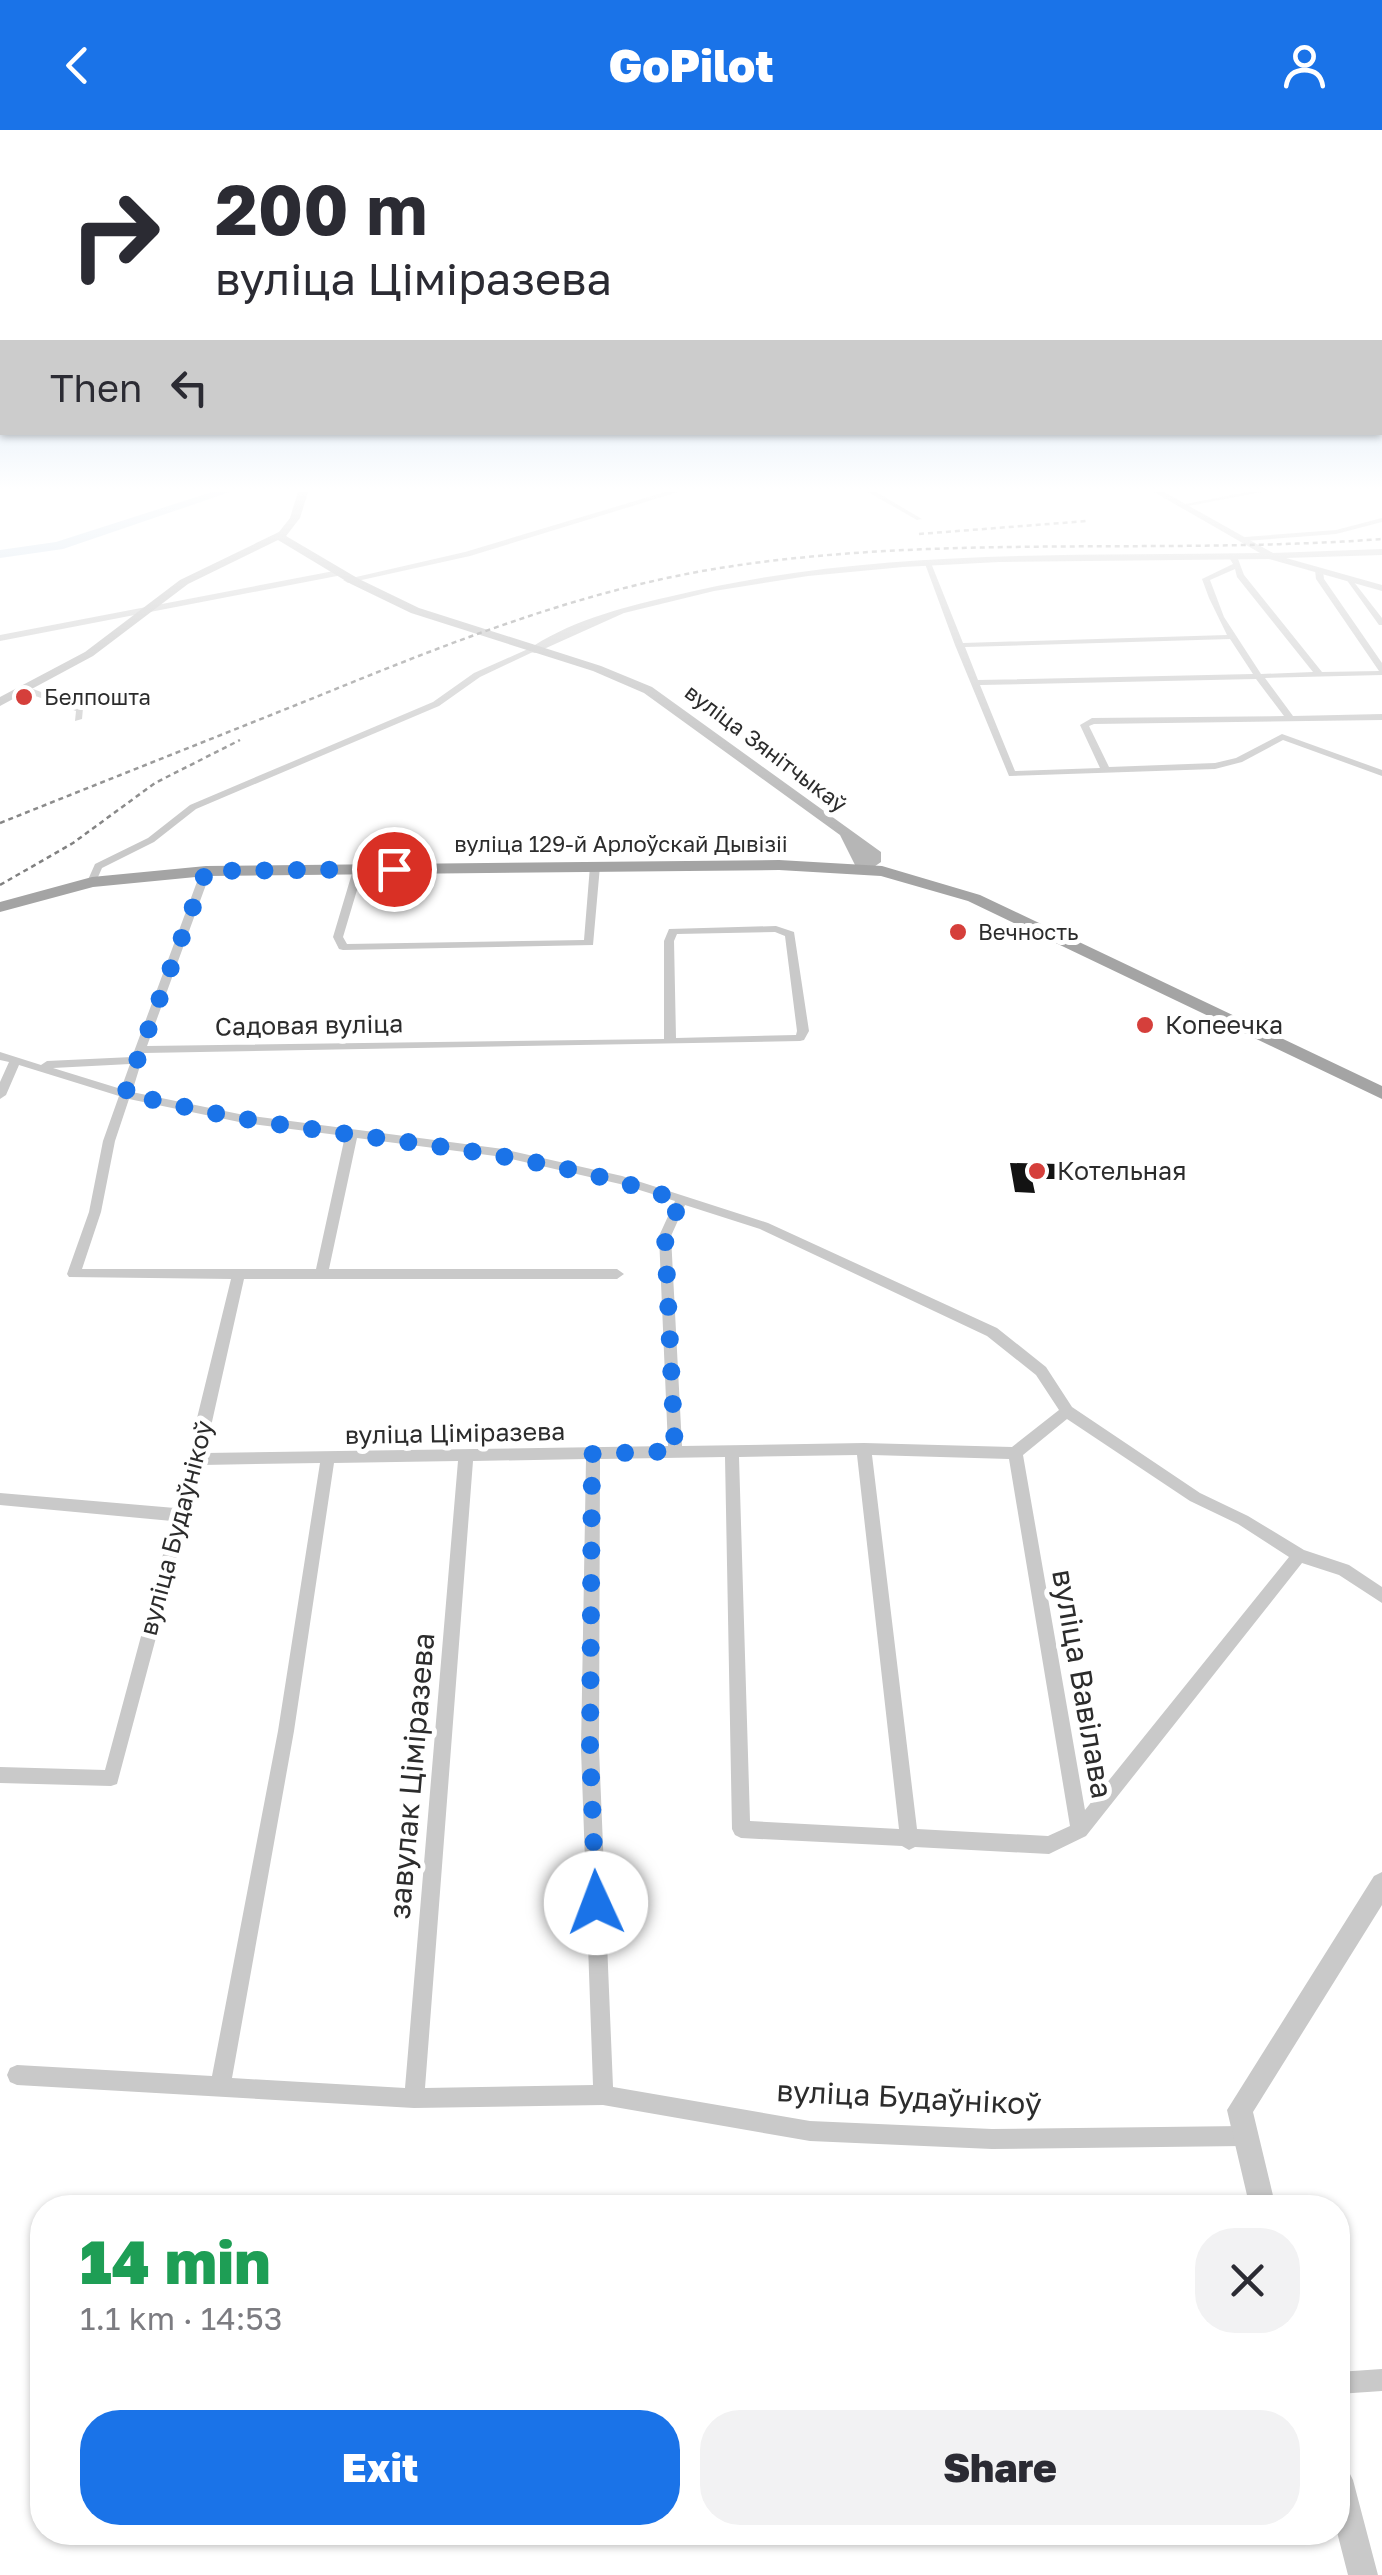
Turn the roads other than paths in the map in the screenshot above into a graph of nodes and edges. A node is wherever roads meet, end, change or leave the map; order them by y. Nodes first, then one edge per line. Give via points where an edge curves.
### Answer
1 (156, 606) edge
2 (171, 606) edge
3 (407, 606) edge
4 (643, 606) edge
5 (944, 606) edge
6 (1217, 606) edge
7 (1265, 606) edge
8 (1339, 606) edge
9 (151, 610) junction
10 (1230, 637) junction
11 (0, 638) edge
12 (959, 645) junction
13 (531, 650) junction
14 (1382, 671) edge
15 (1258, 674) junction
16 (1318, 674) junction
17 (976, 683) junction
18 (25, 689) junction
19 (0, 702) edge
20 (1382, 717) edge
21 (78, 718) dead end
22 (1290, 718) junction
23 (1106, 770) junction
24 (1382, 772) edge
25 (846, 836) junction
26 (852, 854) junction
27 (870, 862) junction
28 (594, 866) junction
29 (826, 866) junction
30 (358, 870) junction
31 (206, 871) junction
32 (92, 882) junction
33 (0, 907) edge
34 (670, 1042) junction
35 (137, 1055) junction
36 (0, 1056) edge
37 (15, 1061) junction
38 (31, 1066) junction
39 (1382, 1093) edge
40 (125, 1094) junction
41 (0, 1095) edge
42 (352, 1133) junction
43 (681, 1201) junction
44 (617, 1274) dead end
45 (321, 1275) junction
46 (238, 1276) junction
47 (1068, 1411) junction
48 (864, 1450) junction
49 (675, 1451) junction
50 (732, 1451) junction
51 (1015, 1453) junction
52 (592, 1454) junction
53 (328, 1457) junction
54 (196, 1458) junction
55 (466, 1458) junction
56 (0, 1500) edge
57 (179, 1514) junction
58 (1299, 1555) junction
59 (1382, 1596) edge
60 (0, 1775) edge
61 (1080, 1830) junction
62 (908, 1842) junction
63 (1382, 1884) edge
64 (16, 2075) dead end
65 (220, 2088) junction
66 (603, 2095) junction
67 (414, 2098) junction
68 (1243, 2136) junction
69 (1259, 2195) edge
70 (1382, 2380) edge
71 (1350, 2382) edge
72 (1350, 2526) edge
73 (1363, 2575) edge

1 - 9 main road
2 - 9 street
3 - 13 main road, вуліца Зянітчыкаў
4 - 13 street
5 - 12 street
6 - 10 street
7 - 16 street
8 - 14 street
9 - 11 street
9 - 18 main road
10 - 12 street
10 - 15 street
12 - 17 street
13 - 25 main road, вуліца Зянітчыкаў via 648,690
13 - 32 street via 436,704 193,807 151,840 98,866
14 - 16 street
15 - 16 street
15 - 17 street
15 - 22 street
17 - 23 street via 1012,774
18 - 19 main road
18 - 21 street via 80,710
20 - 22 street
22 - 23 street via 1084,725
23 - 24 street via 1230,763 1282,737
25 - 26 main road
25 - 27 main road, вуліца Зянітчыкаў
26 - 27 main road
26 - 29 main road
27 - 29 main road, вуліца Зянітчыкаў
27 - 39 main road, вуліца Зянітчыкаў via 1010,912
28 - 29 main road, вуліца 129-й Арлоўскай Дывізіі
28 - 30 main road, вуліца 129-й Арлоўскай Дывізіі
28 - 30 street via 589,943 343,947 338,937
30 - 31 main road, вуліца 129-й Арлоўскай Дывізіі
31 - 32 main road, вуліца 129-й Арлоўскай Дывізіі
31 - 35 street
32 - 33 main road, вуліца 129-й Арлоўскай Дывізіі
34 - 34 street, Садовая вуліца via 800,1038 790,934 673,931
34 - 35 street, Садовая вуліца
35 - 38 street, Садовая вуліца
35 - 40 street
36 - 37 street
37 - 38 street
37 - 41 street
38 - 40 street
40 - 42 street
40 - 46 street via 74,1274
42 - 43 street via 503,1154 622,1180
42 - 45 street
43 - 47 street via 764,1226 992,1332 1042,1371
43 - 49 street via 665,1236
44 - 45 street
45 - 46 street
46 - 54 street, вуліца Будаўнікоў
47 - 51 street
47 - 58 street via 1194,1498
48 - 50 street, вуліца Ціміразева
48 - 51 street, вуліца Ціміразева
48 - 62 street
49 - 50 street, вуліца Ціміразева
49 - 52 street, вуліца Ціміразева
50 - 62 street, вуліца Вавілава via 742,1829
51 - 61 street, вуліца Вавілава
52 - 55 street, вуліца Ціміразева
52 - 66 street via 590,1750
53 - 54 street, вуліца Ціміразева
53 - 55 street, вуліца Ціміразева
53 - 65 street
54 - 57 street, вуліца Будаўнікоў
55 - 67 street, завулак Ціміразева
56 - 57 street
57 - 60 street, вуліца Будаўнікоў via 111,1778
58 - 59 street via 1344,1570
58 - 61 street
61 - 62 street, вуліца Вавілава via 1049,1845
63 - 68 street via 1249,2093 1240,2110
64 - 65 street, вуліца Будаўнікоў
65 - 67 street, вуліца Будаўнікоў
66 - 67 street, вуліца Будаўнікоў
66 - 68 street, вуліца Будаўнікоў via 810,2131 992,2139
68 - 69 street
70 - 71 street
72 - 73 street

